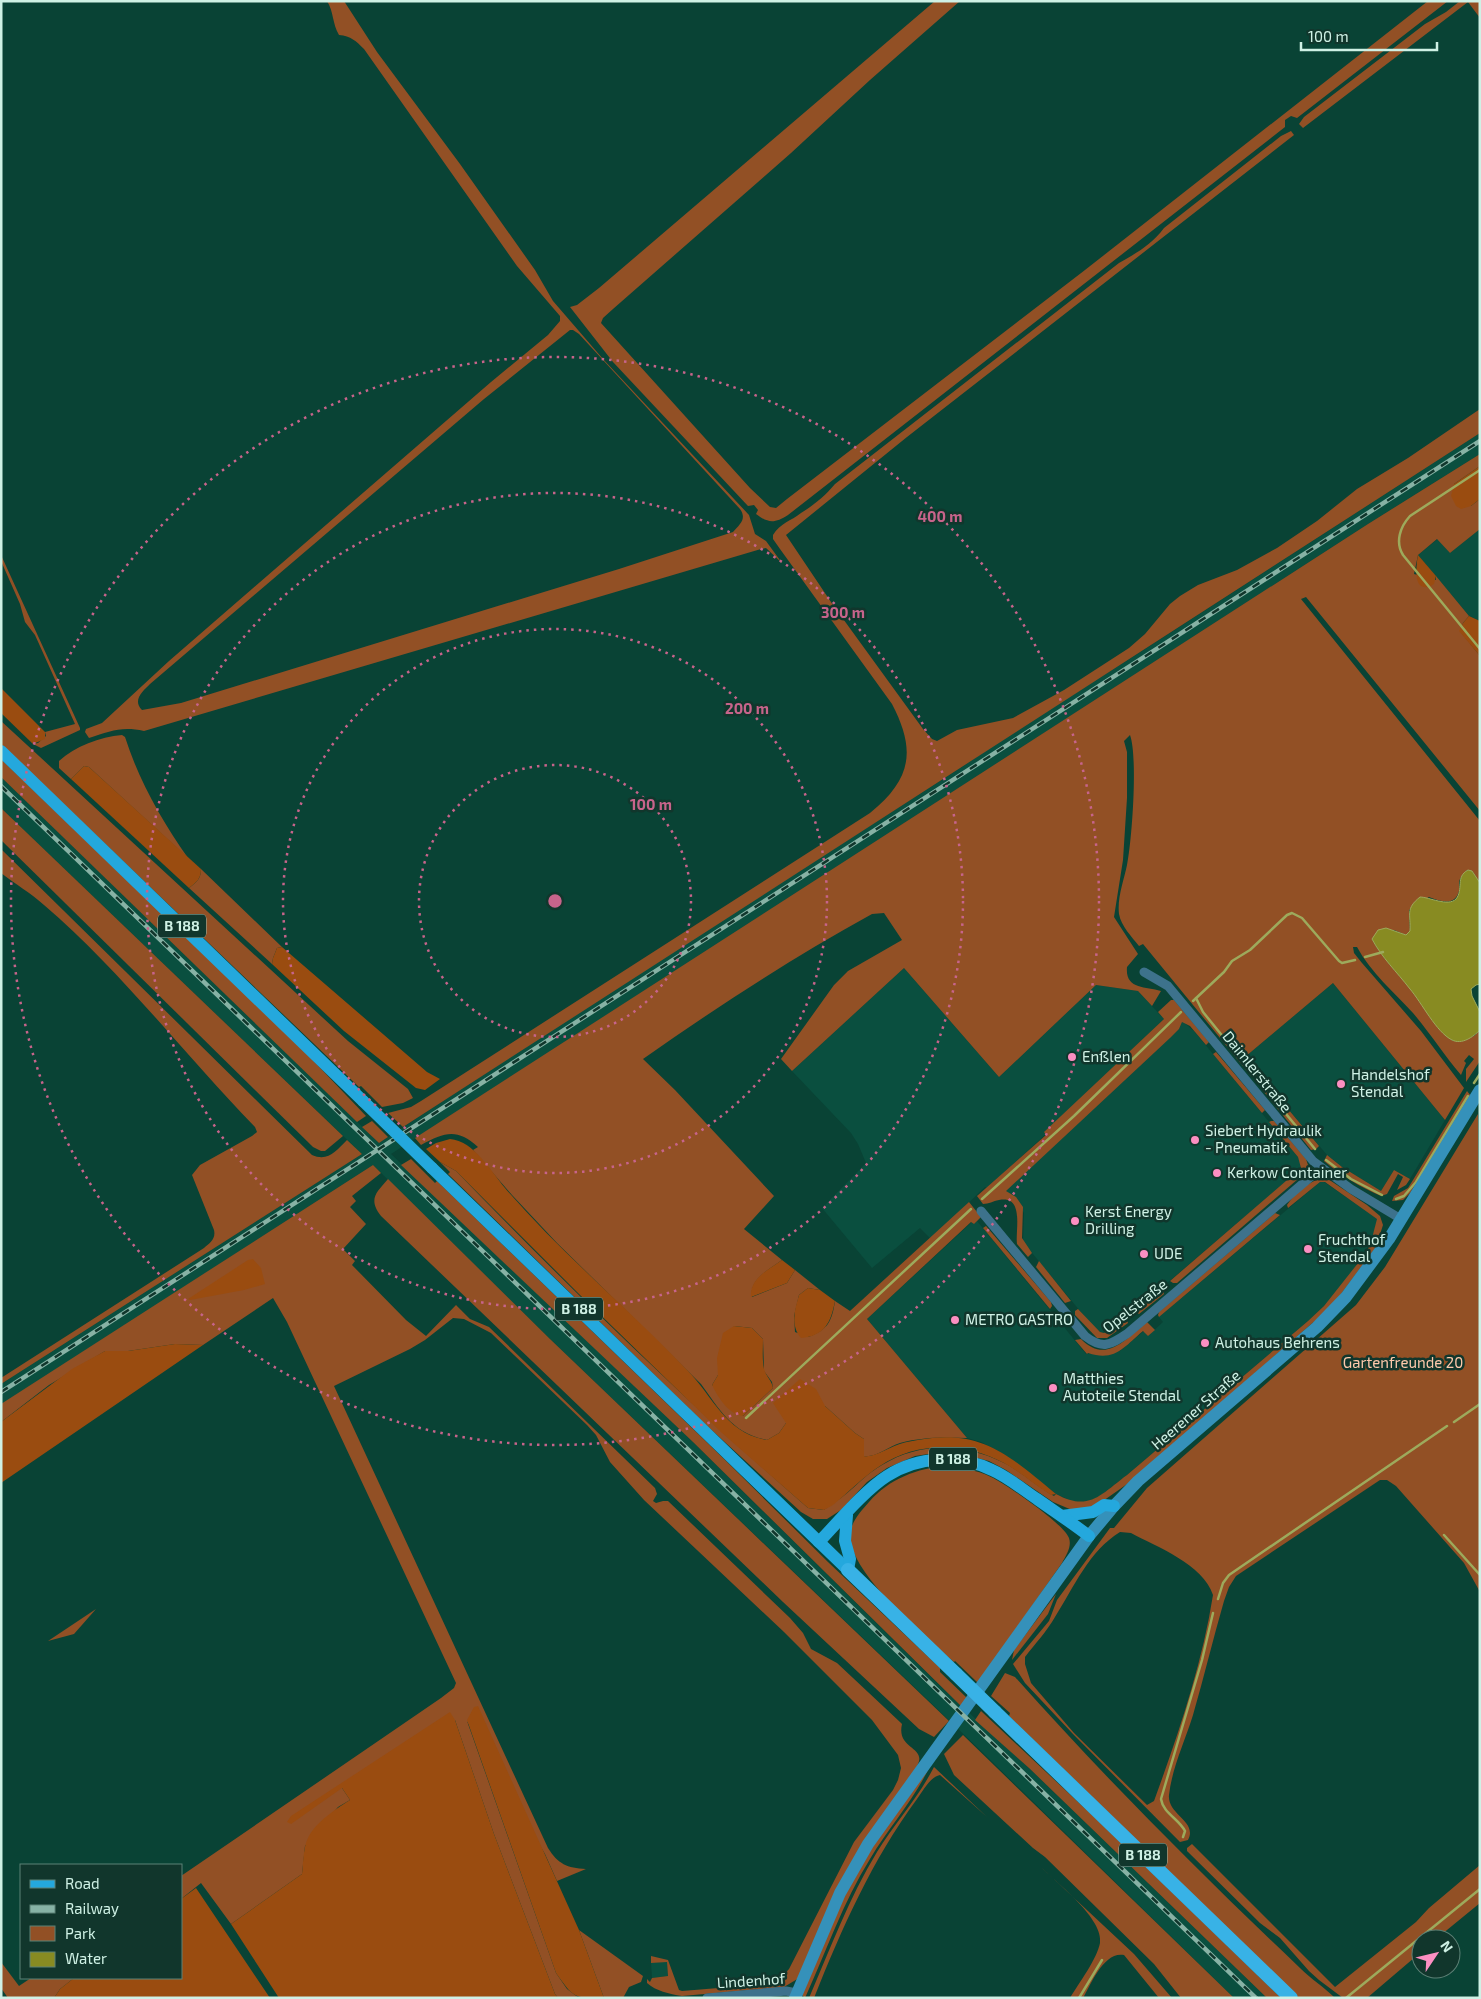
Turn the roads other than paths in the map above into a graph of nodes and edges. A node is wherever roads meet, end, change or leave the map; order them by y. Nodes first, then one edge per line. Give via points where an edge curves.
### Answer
1 (1, 751) edge
2 (1144, 972) dead end
3 (1480, 1090) edge
4 (1321, 1168) junction
5 (981, 1211) dead end
6 (1401, 1219) junction
7 (1114, 1506) junction
8 (847, 1515) junction
9 (1062, 1516) junction
10 (1089, 1536) junction
11 (819, 1542) junction
12 (848, 1570) junction
13 (796, 1996) edge
14 (707, 1998) edge
15 (1291, 1998) edge

1 - 11 main road, B 188, bridge
2 - 4 street, Daimlerstraße via 1168,986
3 - 6 main road, Heerener Straße
4 - 5 street, Opelstraße via 1128,1333 1106,1345 1094,1343 1085,1336
4 - 6 street, Daimlerstraße
6 - 7 main road, Heerener Straße via 1362,1278 1329,1316 1156,1465
7 - 9 main road via 1104,1505 1092,1512
7 - 10 main road, Heerener Straße
8 - 9 main road, B 188 via 870,1490 895,1471 918,1462 949,1459 972,1462 996,1472
8 - 11 main road, B 188
8 - 12 main road
9 - 10 main road, B 188
10 - 13 main road, Heerener Straße via 868,1844 840,1893
11 - 12 main road, B 188
12 - 15 highway, B 188, bridge
13 - 14 street, Lindenhof via 786,1992

